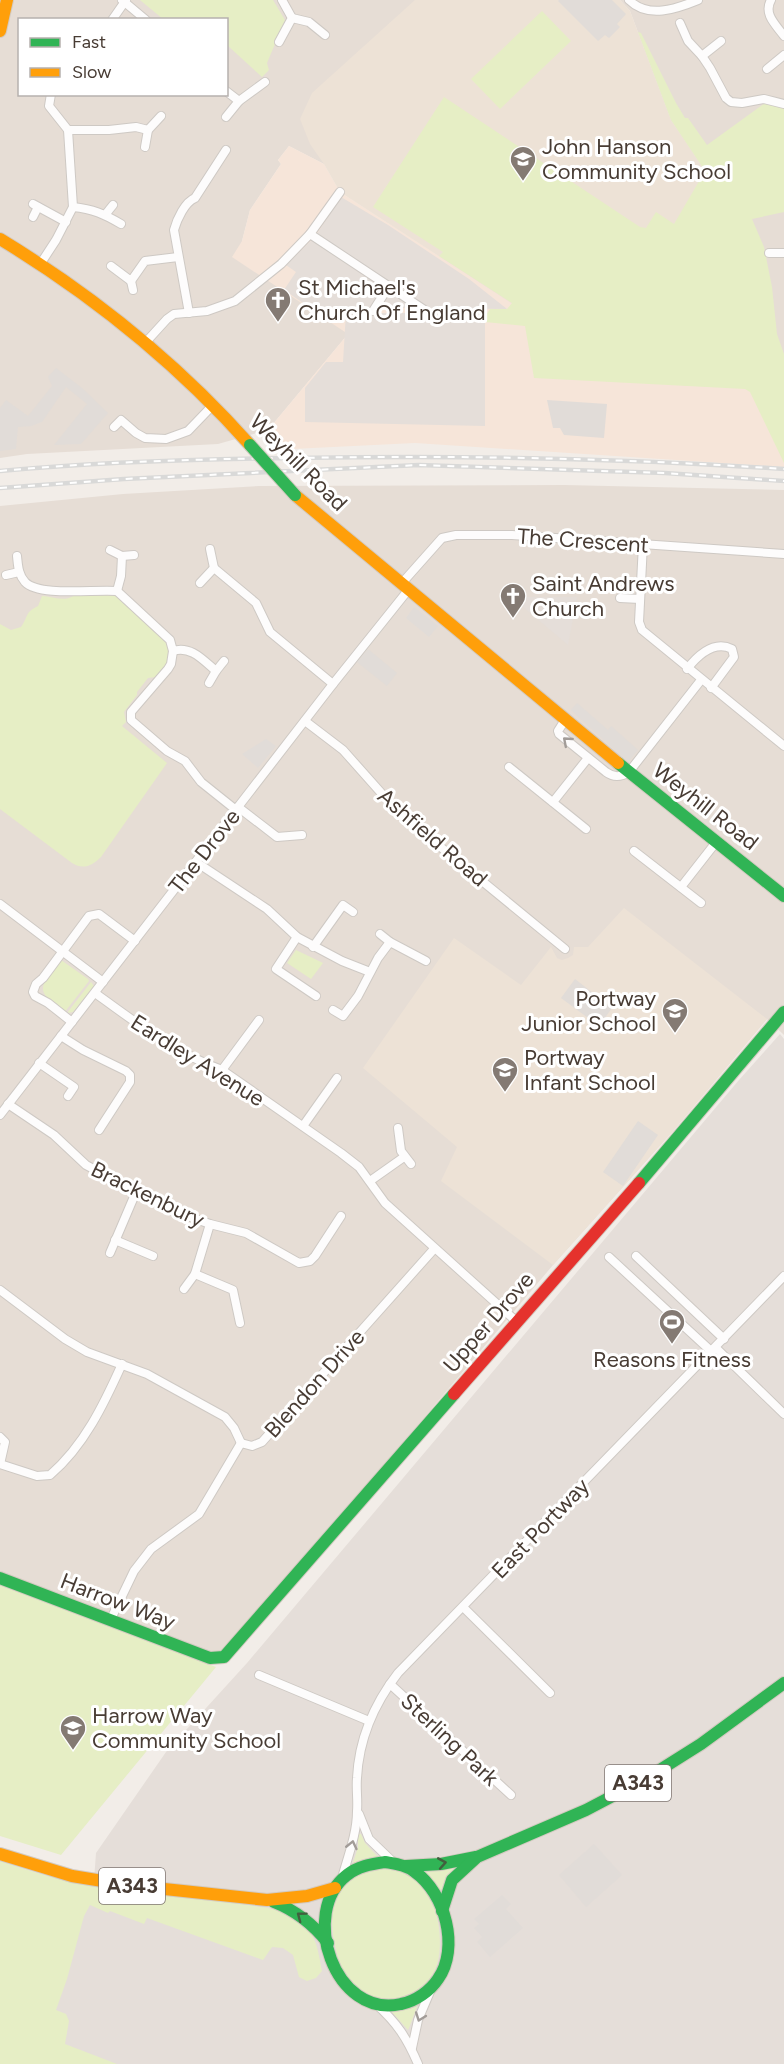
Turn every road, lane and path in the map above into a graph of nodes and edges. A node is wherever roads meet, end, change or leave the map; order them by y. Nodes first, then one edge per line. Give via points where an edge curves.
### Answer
1 (7, 0) edge
2 (282, 0) edge
3 (628, 0) edge
4 (698, 0) edge
5 (124, 1) edge
6 (766, 2) edge
7 (113, 18) edge
8 (144, 18) edge
9 (292, 18) junction
10 (680, 23) dead end
11 (0, 31) edge
12 (326, 35) dead end
13 (784, 36) edge
14 (721, 41) dead end
15 (279, 42) dead end
16 (784, 55) edge
17 (702, 56) junction
18 (767, 69) dead end
19 (265, 82) dead end
20 (228, 93) edge
21 (51, 96) edge
22 (239, 101) junction
23 (784, 104) edge
24 (161, 116) dead end
25 (226, 117) dead end
26 (68, 130) junction
27 (148, 130) junction
28 (146, 147) dead end
29 (225, 150) dead end
30 (340, 192) dead end
31 (113, 205) dead end
32 (73, 207) junction
33 (105, 215) junction
34 (33, 217) dead end
35 (66, 222) junction
36 (121, 224) dead end
37 (310, 234) junction
38 (0, 239) edge
39 (769, 253) dead end
40 (784, 253) edge
41 (178, 257) junction
42 (41, 263) junction
43 (111, 266) dead end
44 (131, 280) junction
45 (389, 286) junction
46 (133, 290) dead end
47 (373, 311) dead end
48 (426, 311) dead end
49 (189, 313) junction
50 (146, 342) junction
51 (213, 405) junction
52 (114, 427) dead end
53 (643, 544) junction
54 (210, 549) dead end
55 (110, 550) dead end
56 (784, 554) edge
57 (134, 555) dead end
58 (17, 556) dead end
59 (122, 556) junction
60 (214, 568) junction
61 (19, 572) junction
62 (6, 575) dead end
63 (200, 583) dead end
64 (405, 586) junction
65 (117, 591) junction
66 (620, 598) dead end
67 (640, 599) junction
68 (173, 651) junction
69 (224, 661) dead end
70 (687, 669) junction
71 (216, 671) junction
72 (701, 680) junction
73 (209, 683) dead end
74 (333, 684) junction
75 (711, 688) junction
76 (565, 720) junction
77 (305, 721) junction
78 (784, 746) edge
79 (588, 758) junction
80 (509, 767) dead end
81 (629, 772) junction
82 (553, 802) junction
83 (237, 808) junction
84 (586, 829) dead end
85 (302, 835) dead end
86 (717, 842) junction
87 (634, 851) dead end
88 (196, 861) junction
89 (681, 887) junction
90 (784, 896) edge
91 (701, 903) dead end
92 (0, 904) edge
93 (353, 912) dead end
94 (380, 934) dead end
95 (297, 937) junction
96 (135, 941) junction
97 (390, 942) junction
98 (313, 947) junction
99 (565, 949) dead end
100 (63, 952) junction
101 (426, 961) dead end
102 (370, 972) junction
103 (103, 982) junction
104 (95, 993) junction
105 (316, 996) dead end
106 (333, 1010) dead end
107 (784, 1012) edge
108 (259, 1020) dead end
109 (72, 1022) junction
110 (61, 1036) junction
111 (39, 1063) junction
112 (222, 1070) junction
113 (337, 1078) dead end
114 (68, 1096) dead end
115 (8, 1104) junction
116 (0, 1115) edge
117 (303, 1126) junction
118 (398, 1128) dead end
119 (99, 1130) dead end
120 (404, 1157) junction
121 (411, 1164) dead end
122 (370, 1181) junction
123 (136, 1192) junction
124 (341, 1216) dead end
125 (210, 1224) junction
126 (116, 1240) junction
127 (434, 1249) junction
128 (110, 1253) dead end
129 (153, 1256) dead end
130 (636, 1256) dead end
131 (609, 1257) dead end
132 (195, 1274) junction
133 (784, 1276) edge
134 (184, 1289) dead end
135 (0, 1290) edge
136 (516, 1321) junction
137 (240, 1323) dead end
138 (724, 1339) junction
139 (714, 1350) junction
140 (122, 1364) junction
141 (784, 1414) edge
142 (0, 1437) edge
143 (241, 1443) junction
144 (0, 1464) edge
145 (0, 1578) edge
146 (463, 1607) junction
147 (110, 1621) junction
148 (222, 1659) joint
149 (259, 1675) dead end
150 (784, 1683) edge
151 (390, 1684) junction
152 (550, 1693) dead end
153 (369, 1721) junction
154 (511, 1795) dead end
155 (357, 1811) junction
156 (0, 1854) edge
157 (477, 1857) junction
158 (393, 1862) junction
159 (406, 1866) junction
160 (338, 1883) junction
161 (267, 1900) junction
162 (442, 1911) junction
163 (327, 1943) junction
164 (432, 1987) junction
165 (376, 2004) junction
166 (412, 2048) junction
167 (418, 2064) edge

1 - 11 main road
2 - 9 street
3 - 4 street via 654,11
5 - 7 street
5 - 8 street
6 - 13 street via 771,19
9 - 12 street via 309,22
9 - 15 street
10 - 17 street via 688,41
14 - 17 street
16 - 18 street
17 - 23 street via 730,102 764,99
19 - 22 street
20 - 22 street
21 - 26 street via 49,106
22 - 25 street
24 - 27 street
26 - 27 street
26 - 32 street
27 - 28 street
29 - 41 street via 176,222
30 - 37 street
31 - 33 street
32 - 33 street via 90,208
32 - 35 street
33 - 36 street
34 - 35 street via 36,205
35 - 42 street
37 - 45 street
37 - 49 street via 235,302
38 - 42 main road, Weyhill Road
39 - 40 street
41 - 44 street via 145,261
41 - 49 street
42 - 50 main road, Weyhill Road
43 - 44 street
44 - 46 street
45 - 47 street
45 - 48 street
49 - 50 street via 174,314
50 - 51 main road, Weyhill Road
51 - 52 street via 188,431 166,439 145,438 121,420
51 - 64 main road, Weyhill Road, bridge via 295,495
53 - 56 street, The Crescent
53 - 64 street, The Crescent via 512,535 447,536
53 - 67 street
54 - 60 street
55 - 59 street
57 - 59 street
58 - 61 street
59 - 65 street
60 - 63 street
60 - 74 street via 256,603 270,632
61 - 62 street
61 - 65 street via 27,584 41,590
64 - 74 street, The Drove
64 - 76 main road, Weyhill Road
65 - 68 street via 170,640
66 - 67 street
67 - 70 street via 642,630
68 - 71 street via 192,652
68 - 83 street via 171,664 131,712 131,720
69 - 71 street
70 - 72 street
70 - 75 street via 702,652 725,646 732,650 735,657
71 - 73 street
72 - 75 street
72 - 81 street
74 - 77 street, The Drove
75 - 78 street
79 -> 76 street, Weyhill Road via 559,734
76 - 81 main road, Weyhill Road
77 - 83 street, The Drove
77 - 99 street, Ashfield Road via 343,750 399,813
79 - 81 street, Weyhill Road via 611,775
79 - 82 street
80 - 82 street
81 - 86 main road, Weyhill Road
82 - 84 street
83 - 85 street via 277,837
83 - 88 street, The Drove
86 - 89 street
86 - 90 main road, Weyhill Road
87 - 89 street
88 - 95 street via 267,909
88 - 96 street, The Drove
89 - 91 street
92 - 100 street
93 - 98 street via 344,901
94 - 97 street
95 - 98 street
95 - 105 street via 276,969
96 - 100 street via 94,914
96 - 103 street, The Drove
97 - 101 street
97 - 102 street
98 - 102 street
100 - 103 street
100 - 109 street via 33,992
102 - 106 street via 345,1018
103 - 104 street, The Drove
104 - 109 street, The Drove
104 - 112 street, Eardley Avenue via 158,1038
107 - 136 main road, Upper Drove
108 - 112 street
109 - 110 street, The Drove
110 - 111 street, The Drove
110 - 119 street via 130,1076
111 - 114 street via 74,1087
111 - 115 street, The Drove
112 - 117 street, Eardley Avenue
113 - 117 street
115 - 116 street, The Drove
115 - 123 street, Brackenbury via 54,1135 86,1165
117 - 122 street, Eardley Avenue via 359,1167
118 - 120 street
120 - 121 street
120 - 122 street
122 - 127 street, Eardley Avenue via 384,1203
123 - 125 street, Brackenbury
123 - 126 street
124 - 125 street, Brackenbury via 315,1256 299,1263 246,1233
125 - 132 street
126 - 128 street
126 - 129 street
127 - 136 street, Eardley Avenue
127 - 143 street, Blendon Drive via 262,1442 252,1446
130 - 138 street
131 - 139 street
132 - 134 street
132 - 137 street via 232,1290
133 - 138 street, East Portway
135 - 140 street via 65,1339 87,1352
136 - 148 main road, Upper Drove
138 - 139 street, East Portway
139 - 141 street
139 - 146 street, East Portway
140 - 143 street via 225,1417
140 - 144 street via 88,1430 50,1475 37,1476
142 - 144 street via 5,1442
143 - 147 street, Blendon Drive via 199,1514 151,1550 134,1571
145 - 147 main road, Harrow Way
146 - 151 street, East Portway
146 - 152 street
147 - 148 main road, Harrow Way
149 - 153 street
150 - 157 main road, A343 via 647,1778 586,1810
151 - 153 street, East Portway
151 - 154 street, Sterling Park
153 - 155 street, East Portway via 358,1763
155 - 158 street via 369,1839
160 -> 155 street, East Portway via 352,1846
156 - 161 main road, A343 via 72,1876
159 -> 157 main road, A343
157 - 162 main road, A343 via 452,1880
158 - 159 main road
158 - 160 main road via 363,1866
159 - 162 main road via 427,1882
160 - 161 main road, A343 via 307,1896
160 - 163 main road via 327,1911
163 -> 161 main road, A343 via 298,1912
162 - 164 main road via 446,1961
163 - 165 main road via 341,1981 358,1997
164 - 165 main road via 408,2002
164 -> 166 street via 418,2020
165 - 166 street via 398,2025
166 - 167 street

